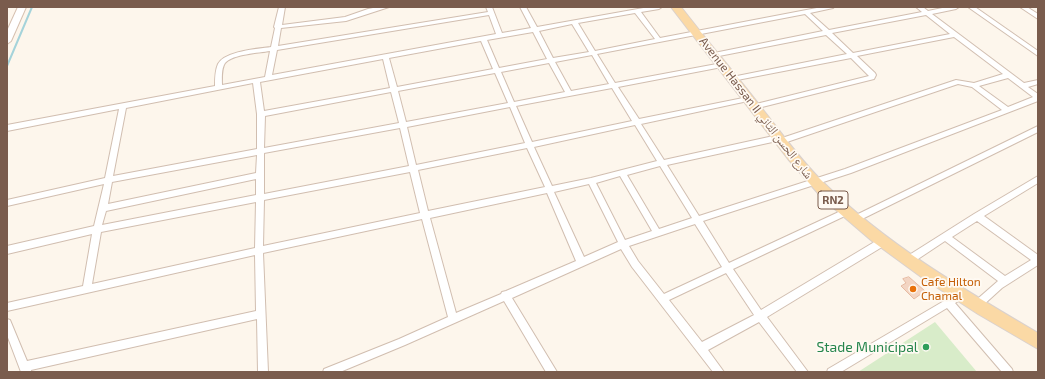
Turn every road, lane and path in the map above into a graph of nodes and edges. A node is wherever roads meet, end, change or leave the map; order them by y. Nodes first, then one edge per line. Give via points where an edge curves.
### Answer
1 (15, 7) edge
2 (22, 7) edge
3 (282, 7) edge
4 (386, 7) edge
5 (523, 7) edge
6 (659, 7) edge
7 (676, 7) edge
8 (831, 7) edge
9 (919, 7) edge
10 (956, 7) edge
11 (971, 7) edge
12 (1023, 7) edge
13 (490, 10) edge
14 (637, 11) junction
15 (806, 12) junction
16 (926, 13) junction
17 (1038, 17) edge
18 (574, 22) junction
19 (7, 24) edge
20 (277, 27) junction
21 (534, 30) junction
22 (829, 33) junction
23 (697, 34) junction
24 (954, 35) junction
25 (500, 36) junction
26 (483, 39) junction
27 (7, 41) edge
28 (659, 41) junction
29 (274, 47) junction
30 (594, 53) junction
31 (1038, 54) edge
32 (852, 55) junction
33 (386, 57) junction
34 (552, 60) junction
35 (718, 60) junction
36 (498, 70) junction
37 (1009, 76) junction
38 (268, 79) junction
39 (732, 79) junction
40 (256, 81) junction
41 (1038, 82) edge
42 (974, 85) junction
43 (613, 86) junction
44 (1023, 86) junction
45 (218, 88) junction
46 (394, 90) junction
47 (569, 94) junction
48 (1038, 98) edge
49 (751, 103) junction
50 (512, 105) junction
51 (123, 106) junction
52 (1007, 110) junction
53 (261, 114) junction
54 (635, 122) junction
55 (404, 126) junction
56 (7, 128) edge
57 (1038, 129) edge
58 (780, 140) junction
59 (529, 144) junction
60 (260, 151) junction
61 (661, 163) junction
62 (414, 168) junction
63 (622, 173) junction
64 (260, 175) junction
65 (1038, 179) edge
66 (108, 180) junction
67 (591, 180) junction
68 (814, 181) junction
69 (548, 189) junction
70 (260, 198) junction
71 (7, 203) edge
72 (103, 208) junction
73 (850, 215) junction
74 (426, 216) junction
75 (977, 216) junction
76 (697, 220) junction
77 (96, 229) junction
78 (657, 233) junction
79 (945, 236) junction
80 (884, 241) junction
81 (623, 244) junction
82 (7, 250) edge
83 (259, 252) junction
84 (909, 260) junction
85 (1038, 260) edge
86 (582, 261) junction
87 (728, 269) junction
88 (1005, 282) junction
89 (88, 288) junction
90 (505, 295) junction
91 (961, 295) junction
92 (662, 299) junction
93 (949, 303) junction
94 (977, 305) junction
95 (7, 307) edge
96 (261, 314) junction
97 (760, 316) junction
98 (453, 318) junction
99 (7, 323) edge
100 (1038, 342) edge
101 (701, 348) junction
102 (25, 370) edge
103 (262, 372) edge
104 (328, 372) edge
105 (552, 372) edge
106 (719, 372) edge
107 (804, 372) edge
108 (832, 372) edge
109 (1008, 372) edge

1 - 19 street
2 - 27 street
3 - 20 street
4 - 20 street via 346,19
5 - 21 street
6 - 14 street
7 - 23 main road, Avenue Hassan II شارع الحسن الثاني / RN2
8 - 15 street
9 - 16 street
10 - 16 street
11 - 31 street
12 - 17 street
13 - 25 street
13 - 29 street
14 - 18 street
14 - 28 street
15 - 22 street
15 - 23 street
16 - 22 street
16 - 24 street
18 - 21 street
18 - 30 street
20 - 29 street
21 - 25 street
21 - 34 street
22 - 32 street
22 - 35 street
23 - 28 street
23 - 35 main road, Avenue Hassan II شارع الحسن الثاني / RN2
24 - 32 street
24 - 37 street
25 - 26 street
26 - 33 street
26 - 36 street
28 - 30 street
29 - 38 street
29 - 45 street via 225,59 220,64
30 - 34 street
30 - 43 street
32 - 39 street
32 - 49 street via 872,72 872,77
33 - 38 street
33 - 46 street
34 - 36 street
34 - 47 street
35 - 39 main road, Avenue Hassan II شارع الحسن الثاني / RN2
35 - 43 street
36 - 46 street
36 - 50 street
37 - 42 street
37 - 44 street
38 - 40 street
39 - 49 main road, Avenue Hassan II شارع الحسن الثاني / RN2
40 - 45 street
40 - 53 street
41 - 44 street
42 - 52 street
42 - 58 street via 958,82
43 - 47 street
43 - 54 street
44 - 48 street
45 - 51 street
46 - 53 street
46 - 55 street
47 - 50 street
48 - 52 street
49 - 54 street
49 - 58 main road, Avenue Hassan II شارع الحسن الثاني / RN2
50 - 55 street
50 - 59 street
51 - 56 street
51 - 66 street
52 - 68 street via 848,171
53 - 60 street
54 - 59 street
54 - 61 street
55 - 60 street
55 - 62 street
57 - 73 street
58 - 61 street
58 - 68 main road, Avenue Hassan II شارع الحسن الثاني / RN2
59 - 62 street
59 - 69 street
60 - 64 street
60 - 66 street
61 - 63 street
61 - 76 street
62 - 70 street
62 - 74 street
63 - 67 street
63 - 78 street
64 - 70 street
64 - 72 street
65 - 75 street
66 - 71 street
66 - 72 street
67 - 69 street
67 - 81 street
68 - 73 main road, Avenue Hassan II شارع الحسن الثاني / RN2
68 - 76 street
69 - 74 street
69 - 86 street
70 - 77 street
70 - 83 street
72 - 77 street
73 - 80 main road, Avenue Hassan II شارع الحسن الثاني / RN2
73 - 87 street
74 - 83 street
74 - 98 street
75 - 79 street
75 - 85 street
76 - 78 street
76 - 87 street
77 - 82 street
77 - 89 street
78 - 81 street
79 - 84 street
79 - 88 street
80 - 84 main road, Avenue Hassan II شارع الحسن الثاني / RN2
80 - 97 street
81 - 86 street
81 - 92 street
83 - 89 street
83 - 96 street
84 - 91 main road, Avenue Hassan II شارع الحسن الثاني / RN2
85 - 88 street
86 - 90 street
87 - 92 street
87 - 97 street
88 - 94 street
89 - 95 street
90 - 98 street
90 - 105 street
91 - 93 street
91 - 94 main road, Avenue Hassan II شارع الحسن الثاني / RN2
92 - 101 street
93 - 108 street
93 - 109 street
94 - 100 main road, Avenue Hassan II شارع الحسن الثاني / RN2
96 - 102 street
96 - 103 street
97 - 101 street
97 - 107 street
98 - 104 street
99 - 102 street
101 - 106 street

